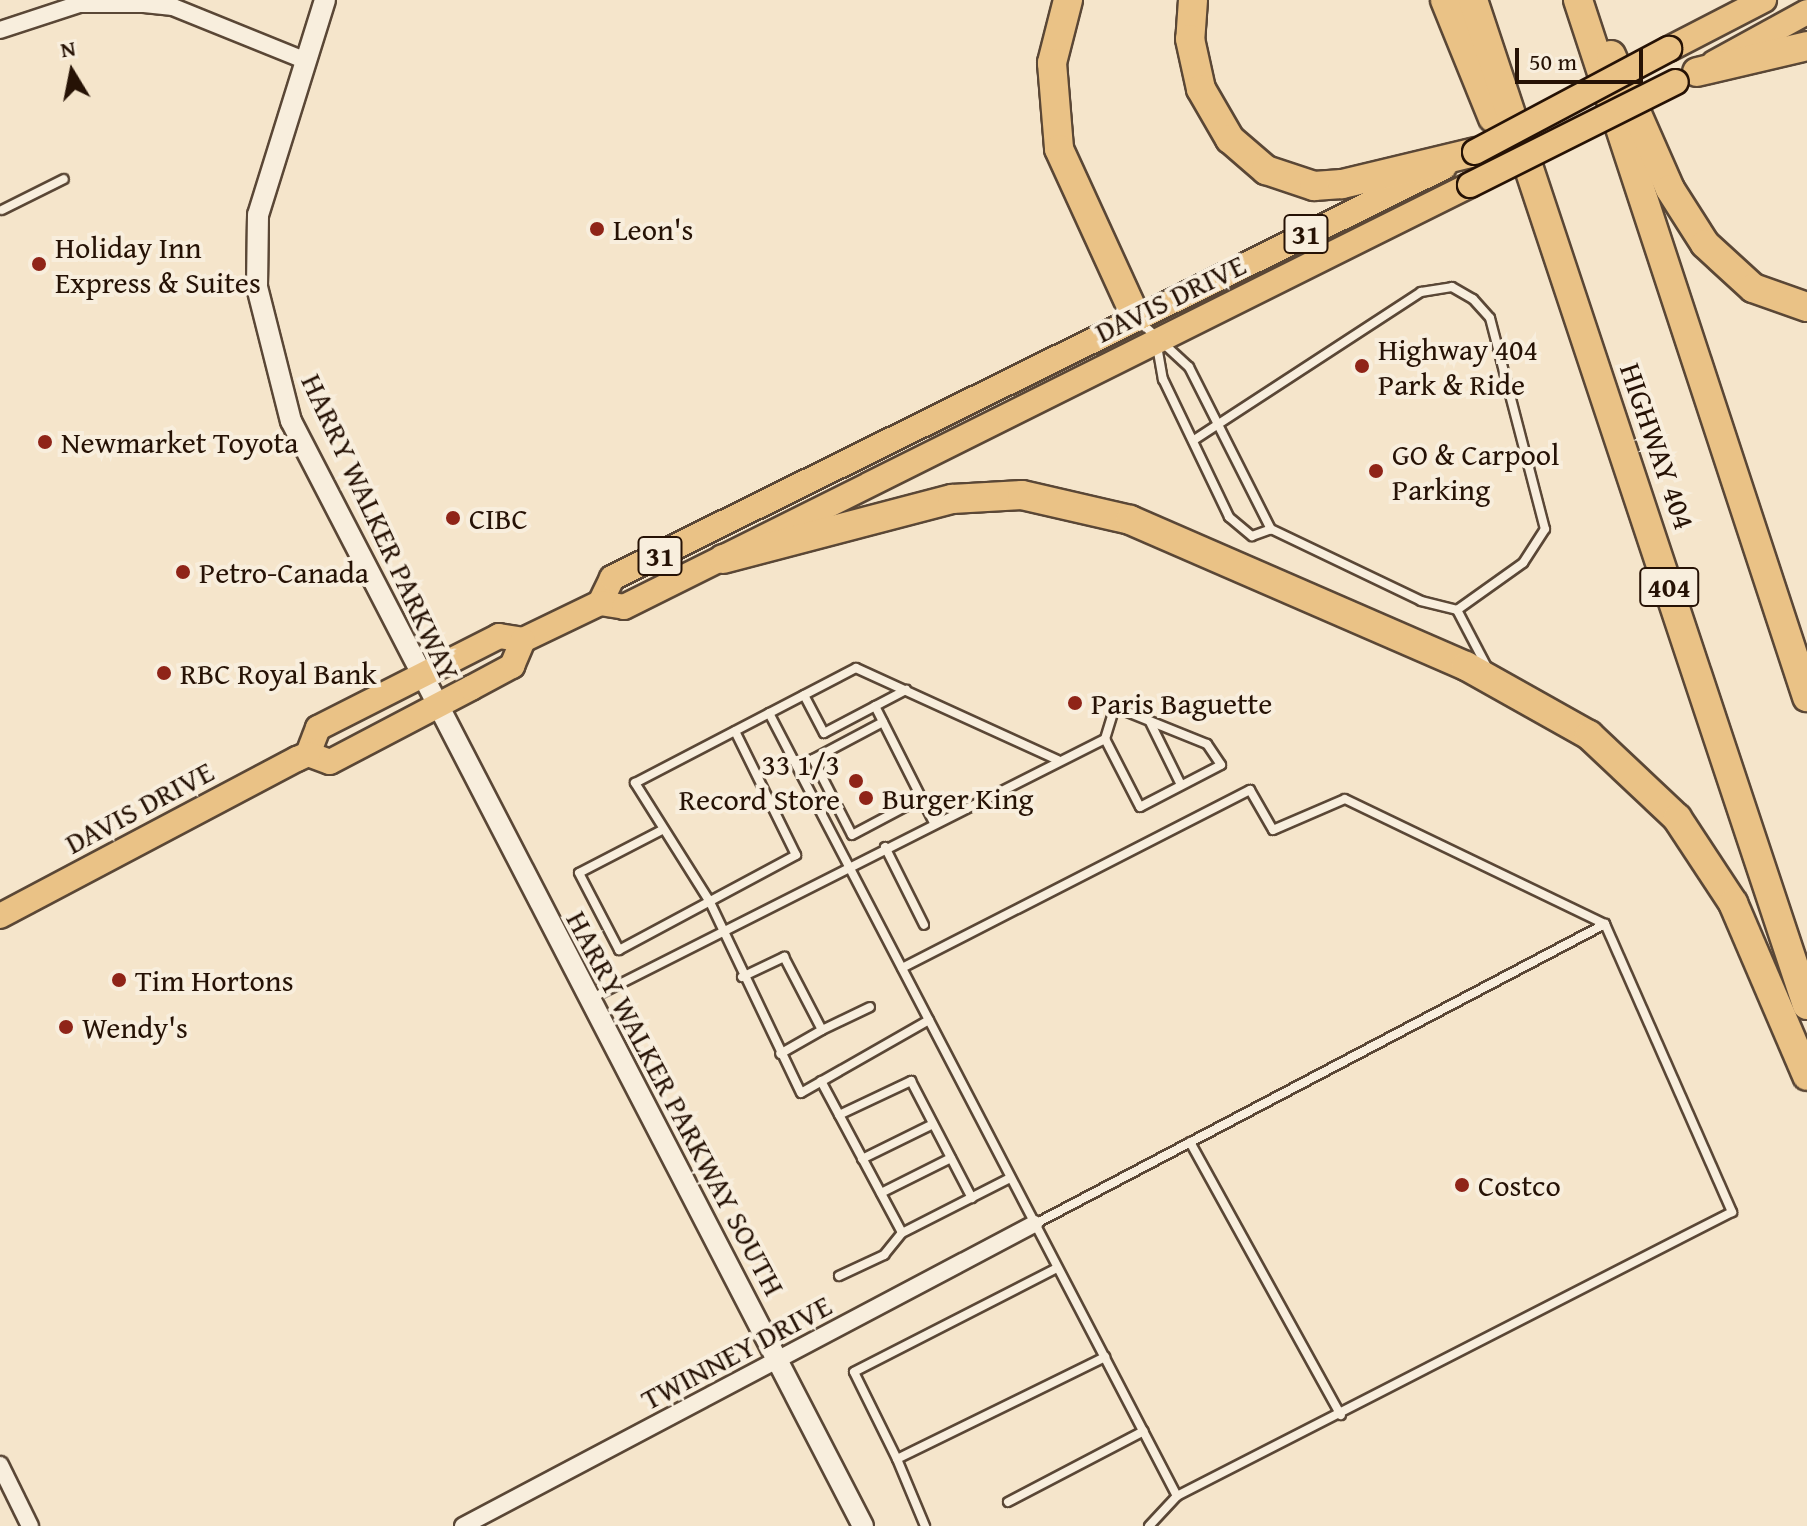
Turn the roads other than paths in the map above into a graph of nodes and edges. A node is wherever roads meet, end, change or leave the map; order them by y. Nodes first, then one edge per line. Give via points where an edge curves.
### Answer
1 (325, 0) edge
2 (1068, 0) edge
3 (1193, 0) edge
4 (1445, 0) edge
5 (1473, 0) edge
6 (1764, 0) edge
7 (1579, 2) edge
8 (1807, 12) edge
9 (0, 30) edge
10 (1807, 46) edge
11 (302, 59) junction
12 (1686, 77) junction
13 (1475, 152) junction
14 (64, 179) dead end
15 (2, 210) dead end
16 (1547, 225) junction
17 (1807, 307) edge
18 (1136, 317) junction
19 (1157, 342) junction
20 (1220, 427) junction
21 (1194, 440) junction
22 (1271, 529) junction
23 (723, 559) junction
24 (600, 603) junction
25 (1457, 610) junction
26 (523, 640) junction
27 (419, 676) junction
28 (1494, 680) junction
29 (906, 690) junction
30 (804, 695) junction
31 (1807, 697) edge
32 (875, 706) junction
33 (434, 707) junction
34 (769, 713) junction
35 (1150, 721) junction
36 (883, 722) junction
37 (735, 731) junction
38 (1105, 739) junction
39 (308, 754) junction
40 (1058, 760) junction
41 (1181, 785) junction
42 (922, 798) junction
43 (934, 823) junction
44 (662, 830) junction
45 (885, 847) junction
46 (850, 866) junction
47 (710, 902) junction
48 (0, 916) edge
49 (1605, 924) junction
50 (924, 925) dead end
51 (724, 930) junction
52 (902, 968) junction
53 (742, 977) junction
54 (588, 1000) junction
55 (1807, 1005) edge
56 (870, 1007) dead end
57 (929, 1020) junction
58 (822, 1030) junction
59 (780, 1054) junction
60 (1807, 1076) edge
61 (821, 1081) junction
62 (839, 1115) junction
63 (933, 1124) junction
64 (1190, 1142) junction
65 (951, 1158) junction
66 (862, 1159) junction
67 (1010, 1178) junction
68 (881, 1193) junction
69 (972, 1198) junction
70 (1034, 1224) junction
71 (902, 1233) junction
72 (1057, 1268) junction
73 (839, 1276) dead end
74 (1105, 1357) junction
75 (778, 1363) junction
76 (1341, 1415) junction
77 (1144, 1431) junction
78 (897, 1459) junction
79 (0, 1465) edge
80 (1177, 1496) junction
81 (1008, 1502) dead end
82 (30, 1526) edge
83 (463, 1526) edge
84 (863, 1526) edge
85 (925, 1526) edge
86 (1149, 1526) edge

1 - 11 street, HARRY WALKER PARKWAY
2 - 18 highway via 1052,63 1059,149
3 - 13 highway via 1190,39 1201,89 1230,139 1266,170 1314,186 1342,184
4 - 16 highway via 1520,186
5 - 16 highway, HIGHWAY 404 / 404
6 - 13 main road, DAVIS DRIVE / 31, bridge
7 - 17 highway via 1705,244 1753,288
7 - 31 highway, HIGHWAY 404
8 - 12 main road, DAVIS DRIVE / 31
9 - 11 street via 79,4 144,4 173,7
10 - 12 highway
11 - 27 street, HARRY WALKER PARKWAY via 258,215 265,330 291,421
12 - 19 main road, DAVIS DRIVE / 31, bridge
13 - 18 main road, DAVIS DRIVE / 31
14 - 15 lane
16 - 55 highway, HIGHWAY 404 / 404
18 - 19 lane
18 - 24 main road, DAVIS DRIVE / 31 via 612,578
19 - 20 lane via 1189,367
19 - 21 lane via 1163,379
19 - 23 main road, DAVIS DRIVE / 31
20 - 21 lane
20 - 22 lane
20 - 25 lane via 1421,292 1452,287 1473,299 1490,318 1545,529 1523,563
21 - 22 lane via 1238,530 1252,536
22 - 25 lane via 1421,601
23 - 24 main road, DAVIS DRIVE / 31 via 624,607
23 - 28 highway via 952,499 1030,497 1130,520
24 - 26 main road, DAVIS DRIVE / 31
25 - 28 lane
26 - 27 main road, DAVIS DRIVE / 31 via 499,636
26 - 33 main road, DAVIS DRIVE / 31 via 512,666
27 - 33 street, HARRY WALKER PARKWAY
27 - 39 main road, DAVIS DRIVE / 31 via 318,728
28 - 60 highway via 1618,757 1677,818 1733,903
29 - 30 lane via 856,668
29 - 32 lane
29 - 40 lane
30 - 32 lane via 824,733
30 - 34 lane
32 - 36 lane
33 - 39 main road, DAVIS DRIVE / 31 via 330,762
33 - 54 street, HARRY WALKER PARKWAY SOUTH
34 - 37 lane
34 - 46 lane
35 - 38 lane via 1115,707
35 - 41 lane
35 - 41 lane via 1207,744 1221,765
36 - 42 lane
36 - 42 lane via 813,759 852,835
37 - 44 lane via 635,783
37 - 47 lane via 796,855
38 - 40 lane
38 - 41 lane via 1140,807
39 - 48 main road, DAVIS DRIVE / 31
40 - 43 lane
42 - 43 lane
43 - 45 lane
44 - 47 lane
44 - 47 lane via 579,873 614,946 627,951
45 - 46 lane
45 - 50 lane
46 - 51 lane
46 - 52 lane
47 - 51 lane
49 - 52 lane via 1345,799 1273,830 1250,790
49 - 64 lane
49 - 76 lane via 1732,1212
51 - 53 lane
51 - 54 lane
52 - 57 lane
53 - 58 lane via 784,957
53 - 59 lane
54 - 75 street, HARRY WALKER PARKWAY SOUTH
56 - 58 lane
57 - 61 lane
57 - 67 lane
58 - 59 lane
59 - 61 lane via 801,1093
61 - 62 lane
62 - 63 lane via 911,1081
62 - 66 lane
63 - 65 lane
63 - 66 lane
64 - 70 lane
64 - 76 lane
65 - 68 lane
65 - 69 lane
66 - 68 lane
67 - 69 lane
67 - 70 lane
68 - 71 lane
69 - 71 lane
70 - 72 lane
70 - 75 street, TWINNEY DRIVE
71 - 73 lane via 884,1255
72 - 74 lane
72 - 78 lane via 854,1372
74 - 77 lane
74 - 78 lane
75 - 83 street, TWINNEY DRIVE
75 - 84 street, HARRY WALKER PARKWAY SOUTH
76 - 80 lane
77 - 80 lane
77 - 81 lane
78 - 85 lane
79 - 82 street
80 - 86 lane

